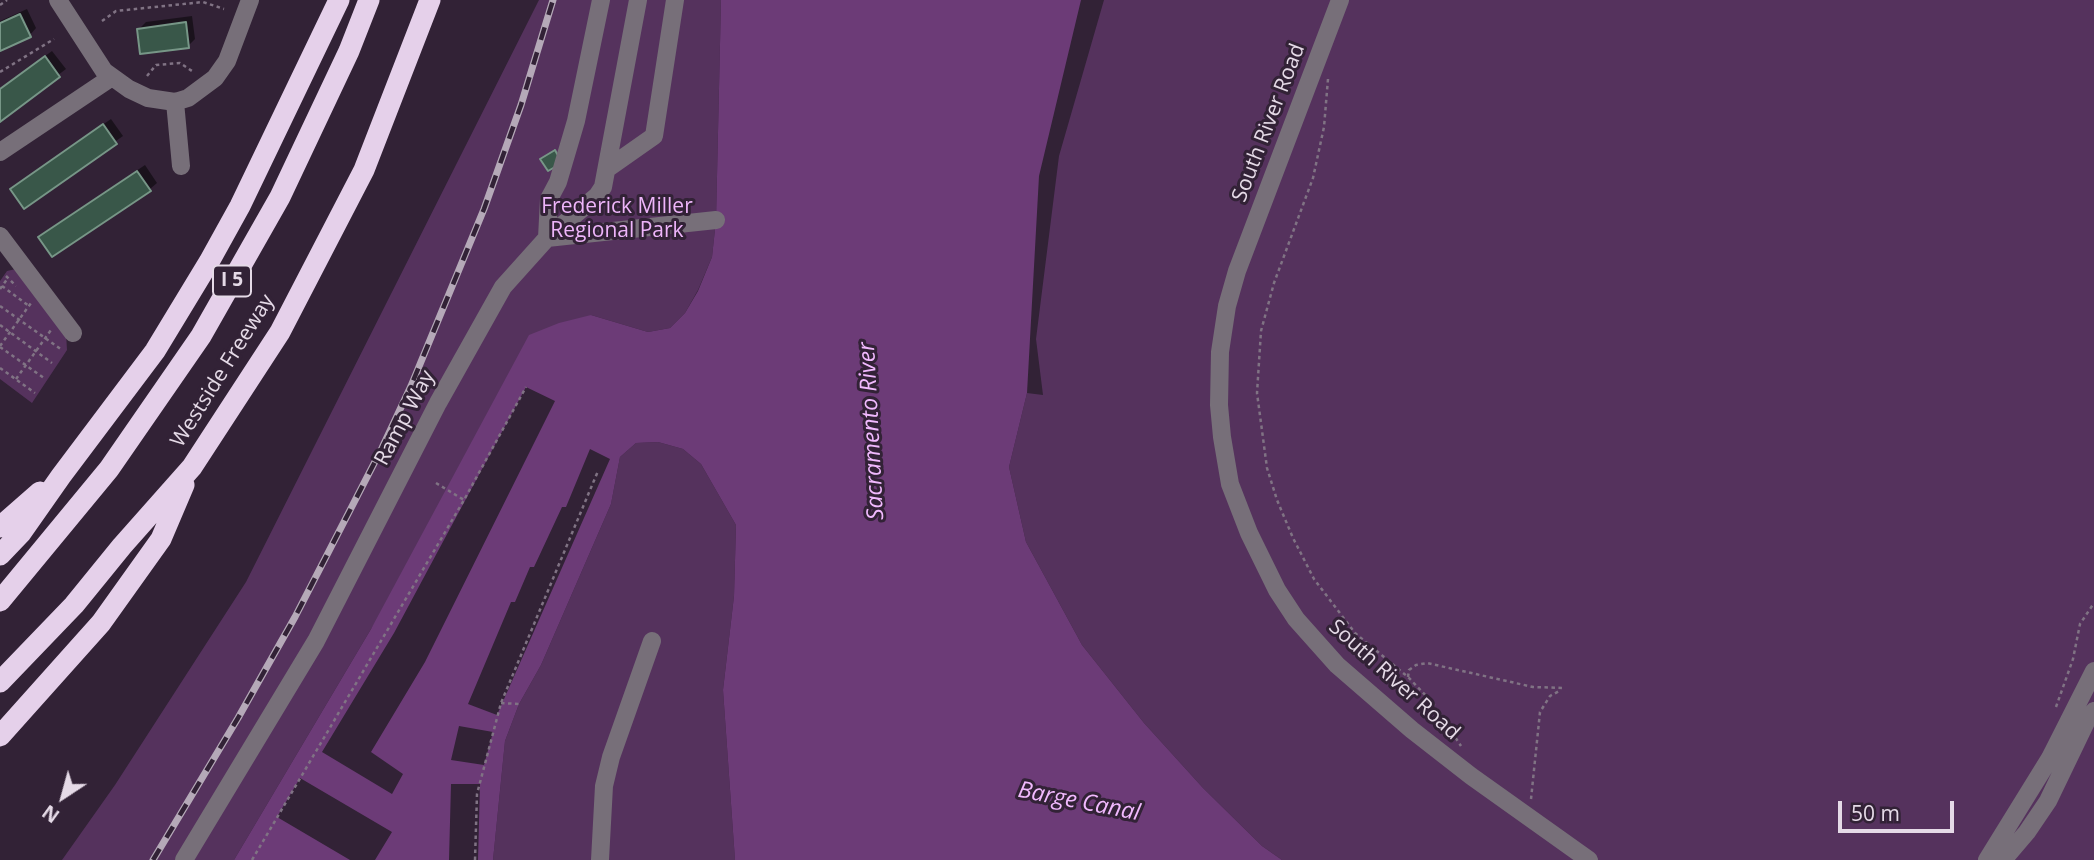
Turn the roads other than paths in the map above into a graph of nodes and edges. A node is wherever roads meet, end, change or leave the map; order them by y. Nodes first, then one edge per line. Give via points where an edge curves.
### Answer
1 (58, 0) edge
2 (250, 0) edge
3 (339, 0) edge
4 (369, 0) edge
5 (430, 0) edge
6 (601, 0) edge
7 (638, 0) edge
8 (676, 0) edge
9 (1340, 0) edge
10 (112, 78) junction
11 (175, 102) junction
12 (0, 152) edge
13 (181, 166) dead end
14 (607, 169) junction
15 (716, 220) dead end
16 (547, 238) junction
17 (5, 243) edge
18 (4, 272) edge
19 (73, 333) dead end
20 (192, 467) junction
21 (61, 476) junction
22 (0, 527) edge
23 (0, 555) edge
24 (0, 600) edge
25 (652, 641) dead end
26 (2094, 671) edge
27 (0, 682) edge
28 (2094, 711) edge
29 (0, 736) edge
30 (184, 860) edge
31 (600, 860) edge
32 (1589, 860) edge
33 (1987, 860) edge
34 (2003, 860) edge

1 - 10 street
2 - 11 street via 227,61 215,78
3 - 21 highway via 209,262 155,351
4 - 24 highway, Westside Freeway / I 5 via 281,197 201,336 109,469
5 - 20 highway, Westside Freeway via 364,170 279,332
6 - 16 street via 576,121 549,199
7 - 14 street, Ramp Way
8 - 14 street via 654,136
9 - 32 street, South River Road via 1227,306 1219,405 1230,484 1277,590 1337,665 1471,776
10 - 11 street via 148,98
10 - 12 street
11 - 13 street
14 - 16 street, Ramp Way via 597,196
15 - 16 street
16 - 30 street, Ramp Way via 503,287 316,641
17 - 18 street
17 - 19 street
20 - 27 highway, Westside Freeway via 74,605
20 - 29 highway via 161,539 102,623
21 - 22 highway
21 - 23 highway
25 - 31 street via 604,786
26 - 33 street via 2050,758
28 - 34 street via 2048,801

